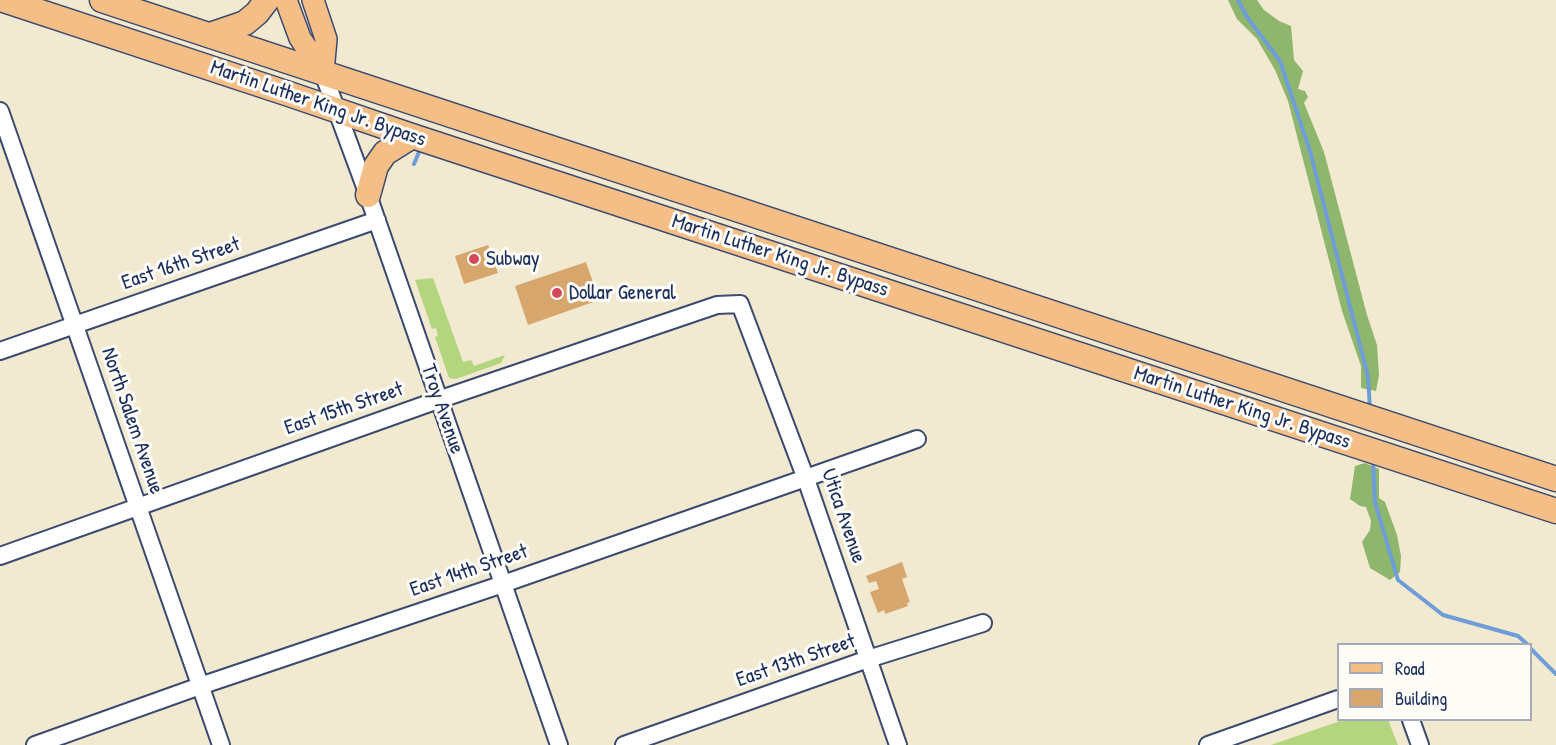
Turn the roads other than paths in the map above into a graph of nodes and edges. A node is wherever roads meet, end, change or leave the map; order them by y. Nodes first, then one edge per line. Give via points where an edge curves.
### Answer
1 (4, 0) edge
2 (102, 0) edge
3 (267, 0) edge
4 (286, 0) edge
5 (313, 0) edge
6 (210, 36) junction
7 (323, 73) junction
8 (337, 110) junction
9 (0, 111) edge
10 (412, 136) junction
11 (368, 195) junction
12 (377, 220) junction
13 (740, 304) joint
14 (75, 324) junction
15 (0, 351) edge
16 (438, 400) junction
17 (917, 439) dead end
18 (806, 479) junction
19 (1556, 479) edge
20 (137, 506) junction
21 (1556, 511) edge
22 (0, 556) edge
23 (503, 584) junction
24 (983, 623) dead end
25 (868, 659) junction
26 (200, 686) junction
27 (1337, 699) edge
28 (1411, 721) edge
29 (35, 745) edge
30 (221, 745) edge
31 (560, 745) edge
32 (624, 745) edge
33 (898, 745) edge
34 (1208, 745) edge
35 (1420, 745) edge

1 - 8 highway, Martin Luther King Jr. Bypass
2 - 6 highway, Martin Luther King Jr. Bypass
3 - 6 highway via 245,23
4 - 7 main road, Troy Avenue via 300,38
5 - 7 main road, Troy Avenue via 326,39
6 - 7 highway, Martin Luther King Jr. Bypass
7 - 8 street, Troy Avenue
7 - 19 highway, Martin Luther King Jr. Bypass
8 - 10 highway, Martin Luther King Jr. Bypass
8 - 11 street, Troy Avenue
9 - 14 street, North Salem Avenue
10 - 11 highway via 385,153 376,166
10 - 21 highway, Martin Luther King Jr. Bypass
11 - 12 street, Troy Avenue
12 - 14 street, East 16th Street
12 - 16 street, Troy Avenue
13 - 16 street, East 15th Street via 717,305
13 - 18 street, Utica Avenue
14 - 15 street, East 16th Street
14 - 20 street, North Salem Avenue
16 - 20 street, East 15th Street
16 - 23 street, Troy Avenue
17 - 18 street, East 14th Street
18 - 23 street, East 14th Street
18 - 25 street, Utica Avenue
20 - 22 street, East 15th Street
20 - 26 street, North Salem Avenue
23 - 26 street, East 14th Street
23 - 31 street, Troy Avenue
24 - 25 street, East 13th Street
25 - 32 street, East 13th Street
25 - 33 street, Utica Avenue
26 - 29 street, East 14th Street
26 - 30 street, North Salem Avenue
27 - 34 street
28 - 35 street

